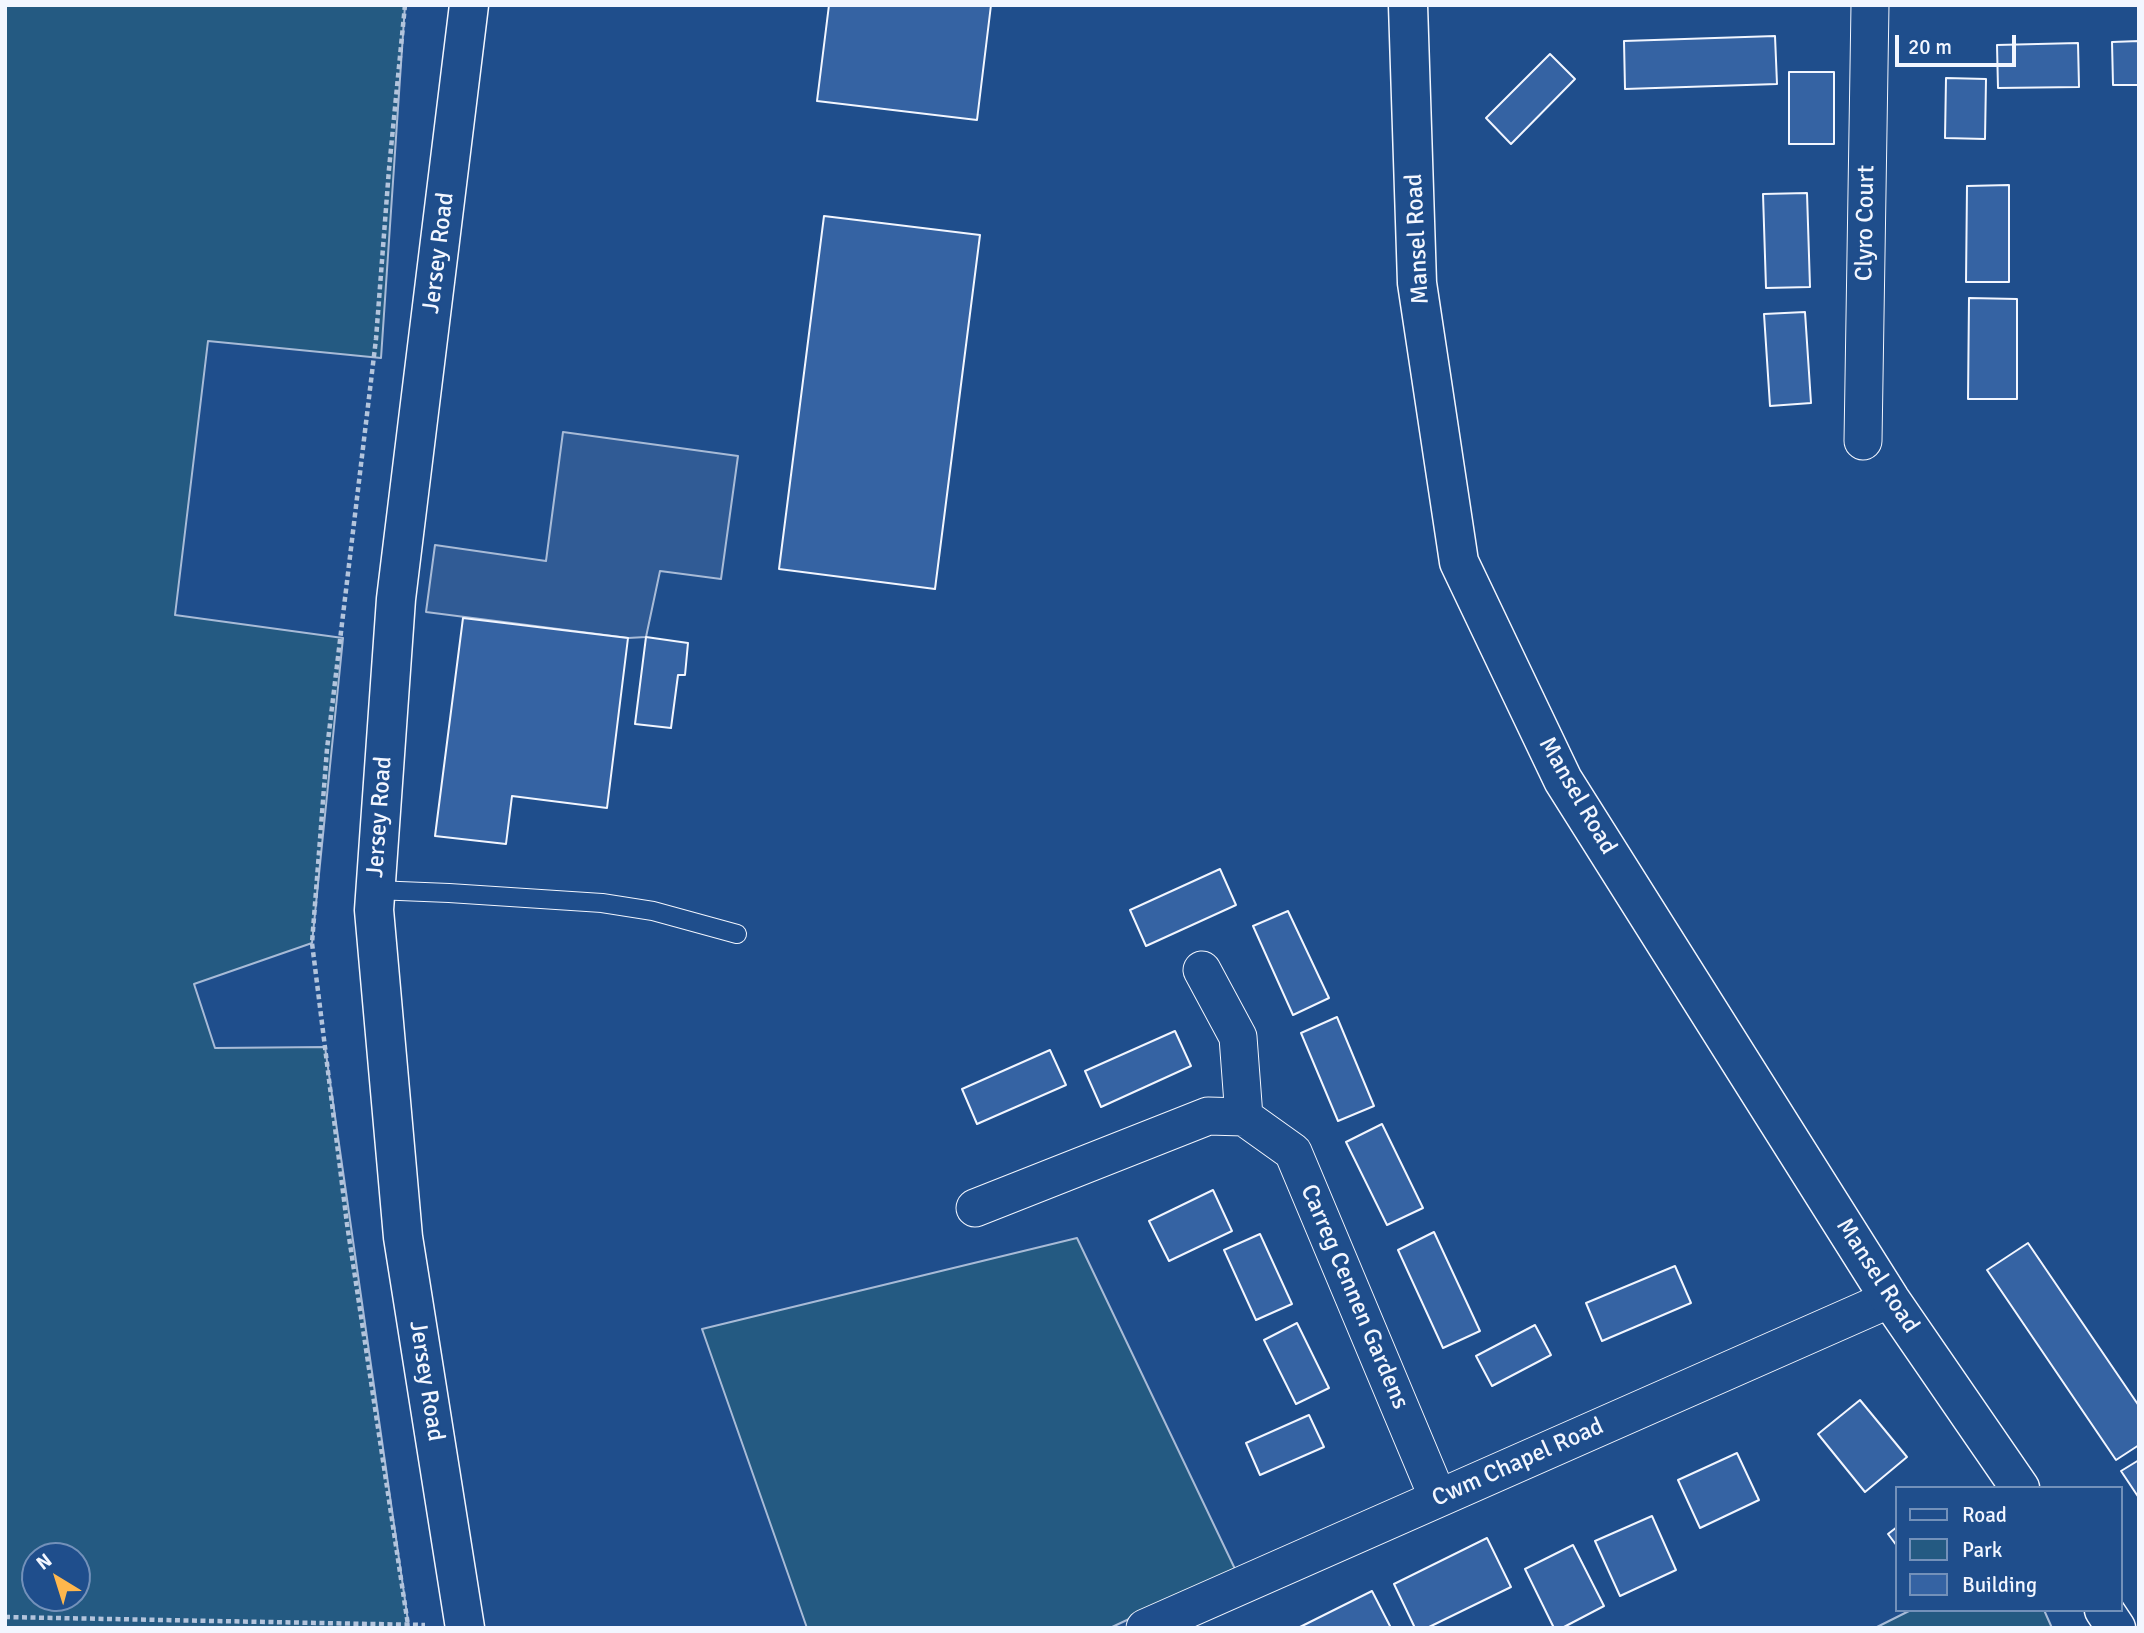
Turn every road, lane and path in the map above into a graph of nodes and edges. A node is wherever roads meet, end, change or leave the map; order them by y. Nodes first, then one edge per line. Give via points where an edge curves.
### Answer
1 (469, 5) edge
2 (1408, 5) edge
3 (1870, 5) edge
4 (1863, 441) dead end
5 (375, 890) junction
6 (737, 934) dead end
7 (1202, 970) dead end
8 (1244, 1117) junction
9 (975, 1209) dead end
10 (1890, 1299) junction
11 (2019, 1486) edge
12 (1438, 1498) junction
13 (2105, 1612) edge
14 (5, 1616) edge
15 (465, 1627) edge
16 (1145, 1628) edge
17 (2116, 1628) edge

1 - 5 street, Jersey Road via 396,599
2 - 10 street, Mansel Road via 1417,283 1459,562 1563,780
3 - 4 street, Clyro Court
5 - 6 lane via 602,903 653,911
5 - 15 street, Jersey Road via 403,1237
7 - 8 street via 1238,1037
8 - 9 street via 1208,1116
8 - 12 street, Carreg Cennen Gardens via 1293,1152
10 - 11 street, Mansel Road
10 - 12 street, Cwm Chapel Road
12 - 16 street, Cwm Chapel Road
13 - 17 street
14 - 15 path

